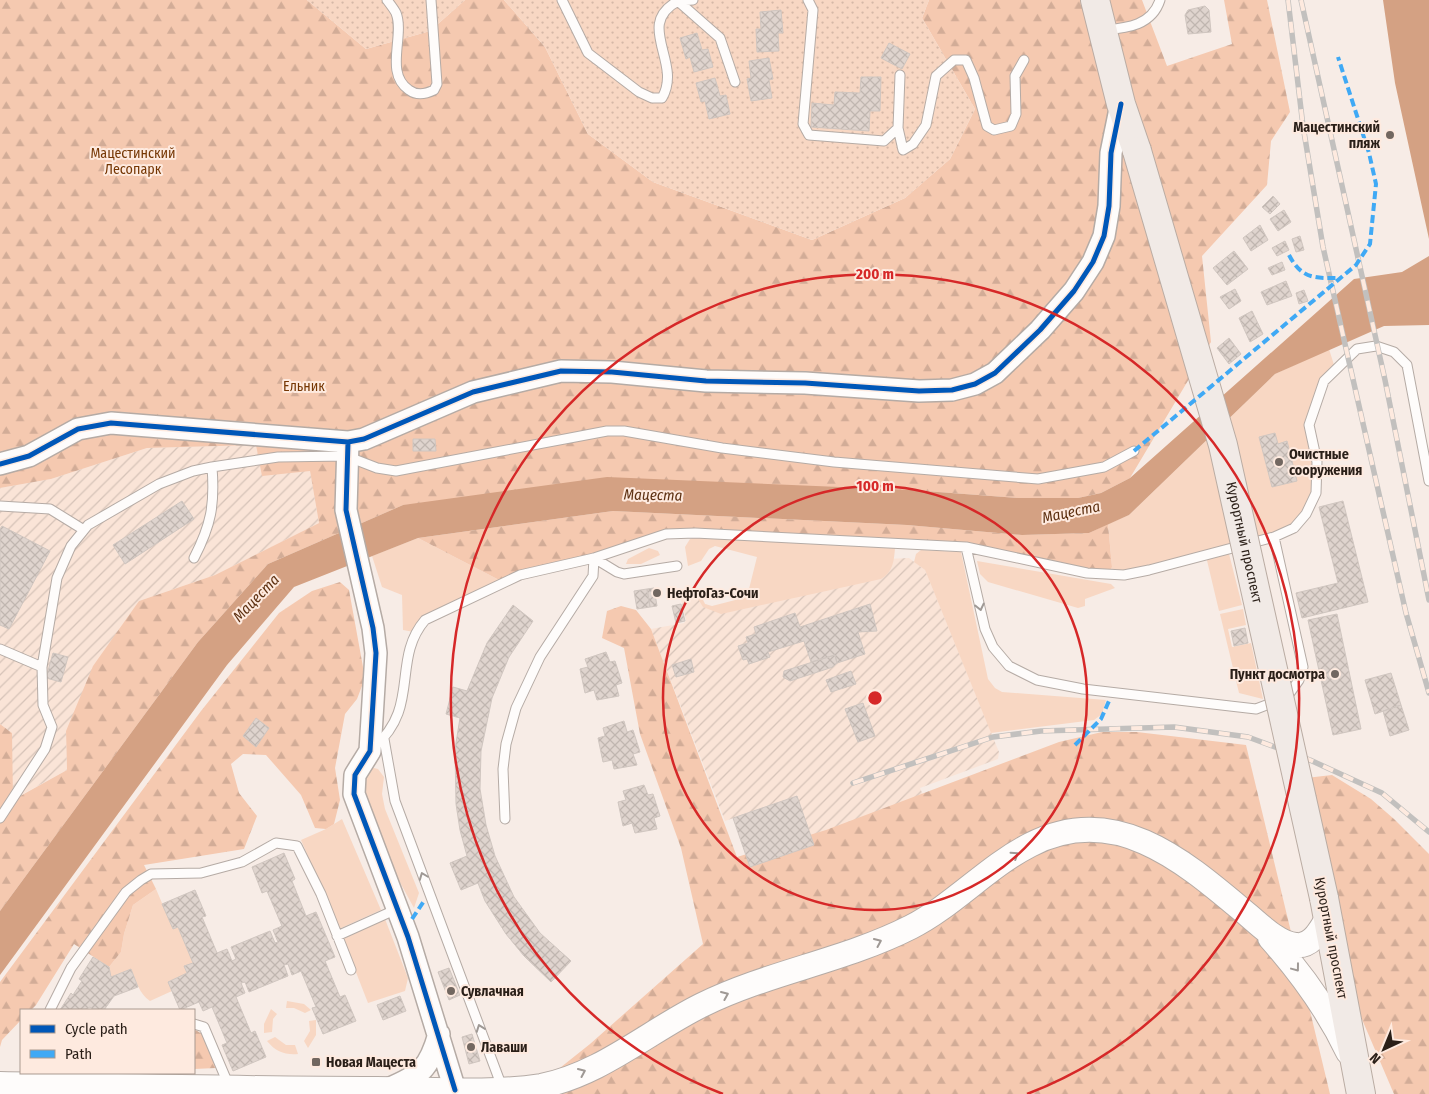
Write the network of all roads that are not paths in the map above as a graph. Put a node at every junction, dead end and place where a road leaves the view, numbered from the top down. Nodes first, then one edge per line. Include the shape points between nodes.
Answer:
1 (387, 0) edge
2 (432, 0) edge
3 (562, 0) edge
4 (693, 0) edge
5 (808, 0) edge
6 (1095, 0) edge
7 (1160, 0) edge
8 (678, 1) edge
9 (1102, 30) junction
10 (1024, 60) dead end
11 (900, 75) dead end
12 (735, 82) dead end
13 (1121, 104) junction
14 (898, 128) junction
15 (347, 449) junction
16 (1134, 451) dead end
17 (0, 464) edge
18 (212, 468) junction
19 (1429, 481) edge
20 (0, 506) edge
21 (84, 530) junction
22 (1274, 537) junction
23 (966, 547) junction
24 (194, 558) dead end
25 (594, 558) junction
26 (677, 566) dead end
27 (0, 649) edge
28 (42, 667) junction
29 (377, 745) junction
30 (0, 818) edge
31 (505, 819) dead end
32 (1325, 908) junction
33 (397, 909) junction
34 (1252, 918) junction
35 (338, 936) junction
36 (351, 970) dead end
37 (50, 1009) edge
38 (195, 1024) edge
39 (440, 1034) junction
40 (27, 1079) edge
41 (1359, 1083) edge
42 (0, 1084) edge
43 (230, 1088) junction
44 (386, 1089) junction
45 (455, 1090) junction
46 (503, 1090) junction
47 (534, 1090) edge

1 - 2 lane via 396,14 397,76 411,92 424,94 434,90 437,84
3 - 8 lane via 588,53 639,92 652,98 662,98 669,86 657,26 660,15
4 - 8 lane
5 - 14 lane via 812,10 803,124 809,135 884,141
6 - 9 main road, Курортный проспект
7 - 9 lane via 1156,11 1142,23
8 - 12 lane via 720,38
9 - 13 main road, Курортный проспект
10 - 14 lane via 1015,76 1016,114 1010,126 994,130 987,126 966,60 954,60 936,76 926,124 914,144 903,150
11 - 14 lane
13 - 15 street via 1111,153 1104,236 1093,262 1074,291 1040,330 995,373 975,384 952,390 920,391 805,383 706,382 612,372 561,371 473,392
13 - 32 main road, Курортный проспект, bridge via 1223,445
15 - 16 lane via 377,468 396,471 607,431 624,431 722,448 834,462 1038,479 1104,466
15 - 17 street via 111,423 78,429 29,456
15 - 18 lane
15 - 29 street via 346,510 376,653
18 - 21 lane via 193,471 159,484
18 - 24 lane via 214,494 207,532
19 - 22 lane via 1407,365 1394,352 1376,346 1357,349 1324,381 1312,413 1309,425 1317,462 1316,493 1306,514 1294,528
20 - 21 lane via 50,509
21 - 28 lane via 71,546 57,578
22 - 23 lane via 1124,575 1087,573
23 -> 22 lane via 985,629 993,647 1009,666 1037,680 1256,709 1288,697 1303,667
23 - 25 lane via 696,533 666,534
25 - 26 lane via 624,574
25 - 29 lane via 520,574 425,620 414,632 396,721
25 - 31 lane via 594,576 540,657 516,708 503,769
27 - 28 lane
28 - 30 lane via 43,705 52,727 45,749
29 - 33 street via 355,775 354,794
46 -> 29 lane
32 - 34 main road via 1319,933 1309,942 1295,945 1277,937
32 - 41 main road, Курортный проспект
33 - 35 lane
33 - 39 street
34 -> 41 main road via 1308,984 1338,1033
47 -> 34 main road via 585,1071 702,1005 736,990 869,946 914,926 1031,844 1059,834 1100,831 1150,842 1195,870
35 - 36 lane
35 - 37 lane via 297,846 276,843 242,862 201,873 152,874 126,892 71,968
38 - 43 lane via 204,1027
39 - 44 street via 430,1061 421,1072
39 - 45 street
40 - 42 main road
40 - 43 main road
43 - 44 main road
44 - 45 main road
45 - 46 main road
46 - 47 main road

